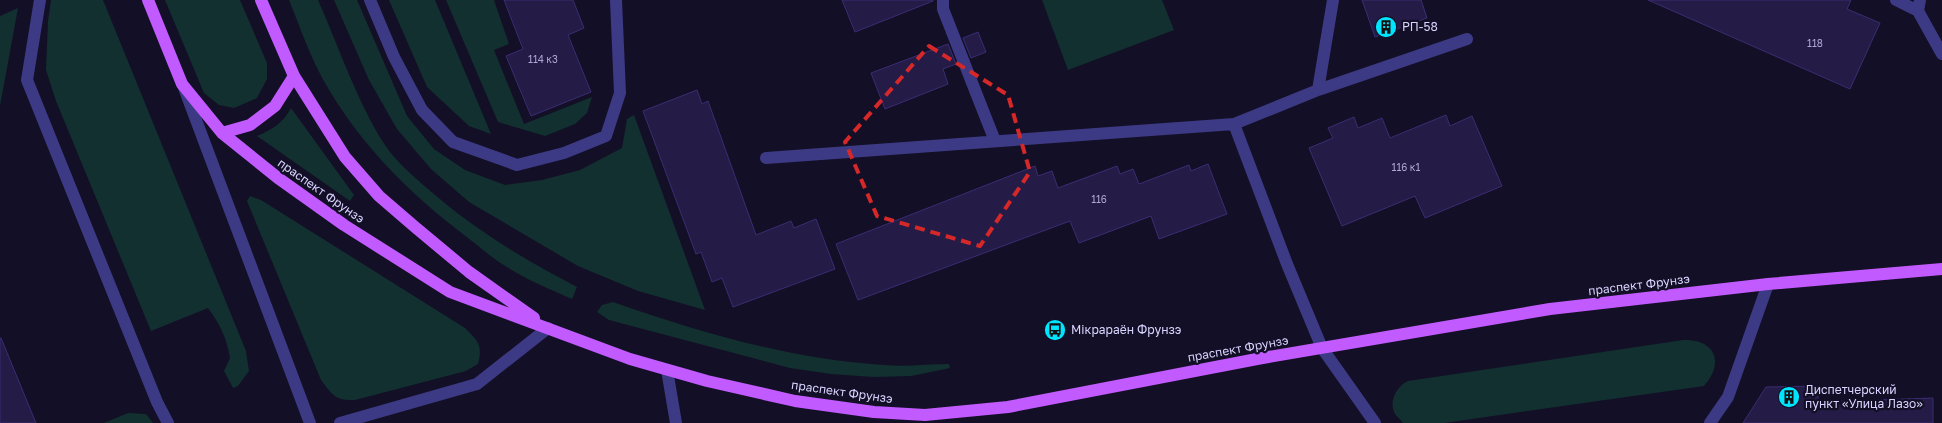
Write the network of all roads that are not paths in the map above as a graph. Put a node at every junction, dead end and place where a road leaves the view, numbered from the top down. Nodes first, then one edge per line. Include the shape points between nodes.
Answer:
1 (40, 0) edge
2 (148, 0) edge
3 (261, 0) edge
4 (370, 0) edge
5 (616, 0) edge
6 (944, 0) edge
7 (1333, 0) edge
8 (1896, 0) edge
9 (1919, 5) edge
10 (1467, 39) dead end
11 (1942, 54) edge
12 (294, 76) junction
13 (182, 84) junction
14 (1318, 90) junction
15 (1234, 124) junction
16 (222, 133) junction
17 (995, 141) junction
18 (766, 158) dead end
19 (1942, 269) edge
20 (1768, 284) junction
21 (548, 328) junction
22 (1322, 348) junction
23 (667, 370) junction
24 (925, 419) edge
25 (168, 423) edge
26 (310, 423) edge
27 (340, 423) edge
28 (676, 423) edge
29 (1375, 423) edge
30 (1710, 423) edge

1 - 25 street via 27,80
2 - 13 main road, праспект Фрунзэ
3 - 12 main road, праспект Фрунзэ
4 - 5 street via 394,57 422,110 453,142 517,166 564,153 606,136 620,93
6 - 17 street via 943,9
7 - 14 street
8 - 9 street
9 - 11 street
10 - 14 street
12 - 16 main road via 274,106 250,125
12 - 21 main road, праспект Фрунзэ via 345,157 379,196 469,272
13 - 16 main road, праспект Фрунзэ
13 - 26 street
14 - 15 street
15 - 17 street
15 - 22 street
16 - 21 main road, праспект Фрунзэ via 344,225 450,292
17 - 18 street
19 - 20 main road, праспект Фрунзэ
20 - 22 main road, праспект Фрунзэ via 1550,309
20 - 30 street via 1728,397
21 - 23 main road, праспект Фрунзэ
21 - 27 street via 477,384
22 - 24 main road, праспект Фрунзэ via 1008,407
22 - 29 street
23 - 24 main road, праспект Фрунзэ via 796,401
23 - 28 street

